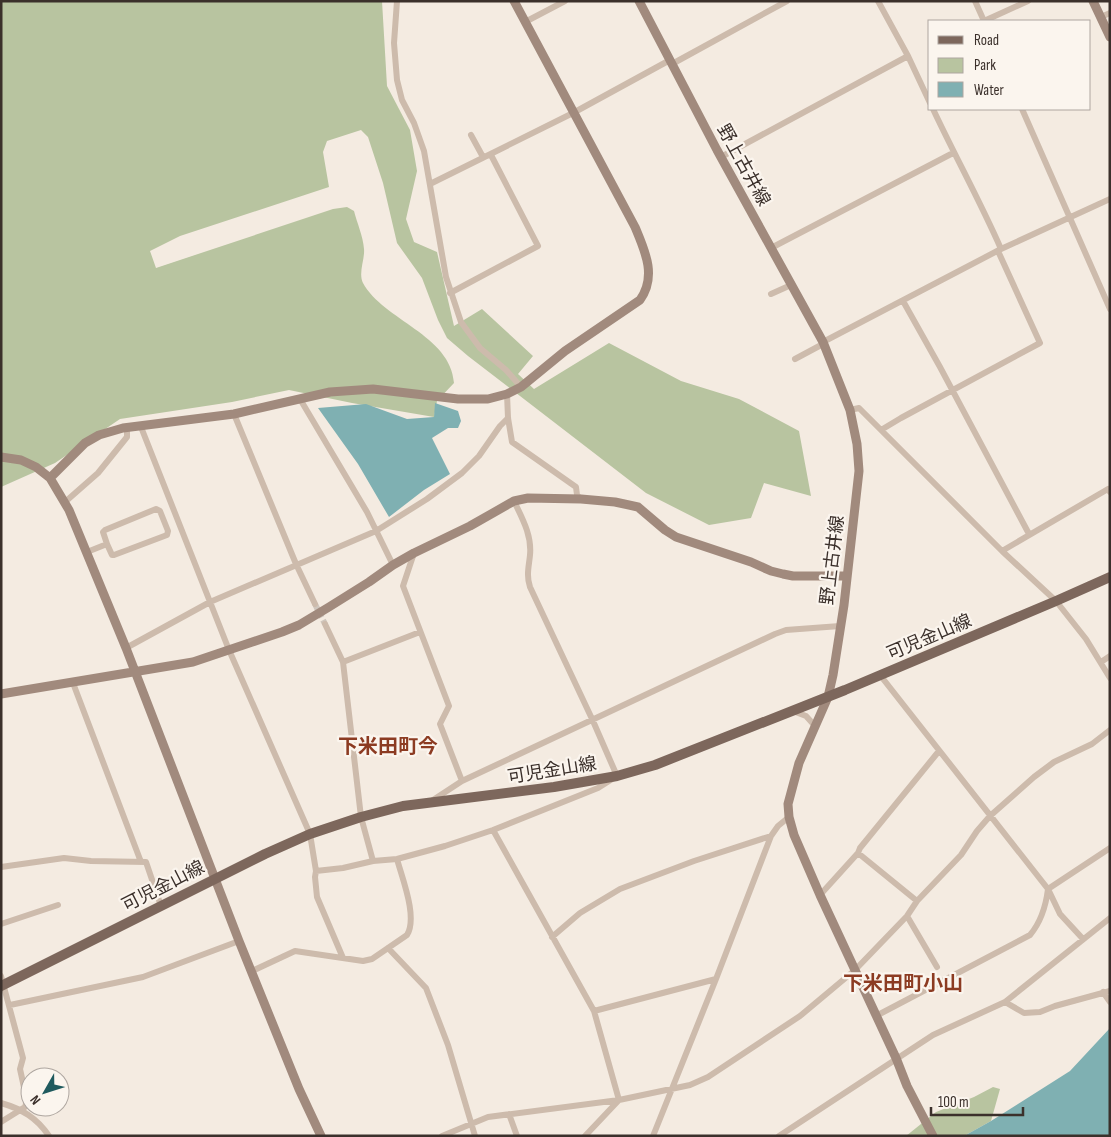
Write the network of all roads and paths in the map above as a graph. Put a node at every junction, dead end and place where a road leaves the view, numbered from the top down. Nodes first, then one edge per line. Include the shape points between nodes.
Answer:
1 (397, 1) edge
2 (514, 1) edge
3 (565, 1) edge
4 (639, 1) edge
5 (787, 1) edge
6 (878, 1) edge
7 (975, 1) edge
8 (1028, 1) edge
9 (1093, 1) edge
10 (1110, 13) edge
11 (1100, 17) junction
12 (984, 20) edge
13 (986, 20) edge
14 (525, 22) junction
15 (1110, 37) edge
16 (908, 56) junction
17 (671, 62) junction
18 (928, 98) edge
19 (933, 110) edge
20 (1022, 110) edge
21 (572, 113) junction
22 (471, 135) dead end
23 (953, 153) junction
24 (487, 156) junction
25 (721, 157) junction
26 (430, 184) junction
27 (1110, 199) edge
28 (1069, 218) junction
29 (771, 248) junction
30 (1000, 250) junction
31 (791, 284) junction
32 (450, 293) junction
33 (771, 294) dead end
34 (903, 301) junction
35 (1110, 309) edge
36 (823, 343) junction
37 (795, 359) dead end
38 (521, 387) junction
39 (952, 390) junction
40 (507, 394) junction
41 (300, 399) junction
42 (850, 410) junction
43 (234, 414) junction
44 (508, 418) junction
45 (141, 427) junction
46 (127, 428) junction
47 (881, 430) junction
48 (1, 457) edge
49 (50, 478) junction
50 (1110, 492) edge
51 (581, 499) junction
52 (514, 501) junction
53 (65, 502) junction
54 (376, 531) junction
55 (1029, 534) junction
56 (107, 544) junction
57 (1002, 551) junction
58 (87, 552) junction
59 (414, 553) junction
60 (296, 564) junction
61 (393, 565) junction
62 (847, 576) junction
63 (1110, 577) edge
64 (210, 602) junction
65 (1056, 602) junction
66 (315, 604) tunnel mouth
67 (325, 624) tunnel mouth
68 (840, 626) junction
69 (420, 632) junction
70 (126, 648) junction
71 (229, 650) junction
72 (1110, 656) edge
73 (343, 662) junction
74 (1101, 662) junction
75 (135, 670) junction
76 (880, 675) junction
77 (1110, 678) edge
78 (73, 683) junction
79 (1, 694) edge
80 (828, 697) junction
81 (793, 711) junction
82 (593, 721) junction
83 (815, 726) junction
84 (1110, 730) edge
85 (939, 751) junction
86 (617, 776) junction
87 (462, 781) junction
88 (427, 804) junction
89 (990, 816) junction
90 (361, 817) junction
91 (789, 818) junction
92 (493, 830) junction
93 (310, 834) junction
94 (771, 836) junction
95 (1110, 848) edge
96 (858, 853) junction
97 (397, 859) junction
98 (373, 861) junction
99 (141, 862) junction
100 (1, 867) edge
101 (316, 871) junction
102 (214, 879) junction
103 (1048, 889) junction
104 (820, 895) junction
105 (917, 900) junction
106 (58, 905) dead end
107 (161, 906) junction
108 (907, 916) junction
109 (1110, 918) edge
110 (1, 924) edge
111 (552, 937) junction
112 (1084, 939) junction
113 (238, 941) junction
114 (388, 948) junction
115 (343, 958) junction
116 (936, 967) dead end
117 (855, 970) junction
118 (252, 971) junction
119 (716, 979) junction
120 (2, 982) edge
121 (1106, 991) edge
122 (1005, 1002) junction
123 (1110, 1002) edge
124 (10, 1006) junction
125 (594, 1011) junction
126 (876, 1016) junction
127 (896, 1058) junction
128 (21, 1067) edge
129 (671, 1089) junction
130 (619, 1100) junction
131 (1, 1103) edge
132 (20, 1109) edge
133 (20, 1112) edge
134 (509, 1114) junction
135 (32, 1117) edge
136 (1, 1122) edge
137 (471, 1123) junction
138 (49, 1136) edge
139 (321, 1136) edge
140 (442, 1136) edge
141 (475, 1136) edge
142 (517, 1136) edge
143 (586, 1136) edge
144 (653, 1136) edge
145 (779, 1136) edge
146 (933, 1136) edge

1 - 26 street via 394,43 397,80 424,151
2 - 14 street
3 - 14 street
4 - 17 street, 野上古井線
5 - 17 street
6 - 16 street
7 - 12 street
8 - 13 street
9 - 11 street
10 - 11 street
11 - 15 street
14 - 21 street
16 - 18 street
16 - 25 street
17 - 21 street
17 - 25 street, 野上古井線
19 - 23 street
20 - 28 street
21 - 24 street
21 - 38 street via 635,227 645,251 649,280 640,300 565,351
22 - 24 street
23 - 29 street
23 - 30 street via 985,212
24 - 26 street
24 - 32 street via 538,246
25 - 29 street, 野上古井線
26 - 32 street
27 - 28 street
28 - 30 street
28 - 35 street
29 - 31 street, 野上古井線
30 - 34 street
30 - 39 street via 1040,342
31 - 33 street
31 - 36 street, 野上古井線
32 - 38 street via 461,322 480,348
34 - 36 street
34 - 39 street
36 - 37 street
36 - 42 street, 野上古井線
38 - 40 street
39 - 47 street
39 - 55 street
40 - 41 street via 488,399 458,398 373,389 330,392
40 - 44 street
41 - 43 street
41 - 54 street
42 - 47 street via 859,408
42 - 62 street, 野上古井線 via 859,471
43 - 45 street
43 - 60 street
44 - 51 street via 512,442 576,487
44 - 54 street via 462,473
45 - 46 street
45 - 64 street
46 - 49 street via 99,435 85,443
46 - 53 street via 127,437 98,473
47 - 57 street
48 - 49 street via 21,460
49 - 53 street
50 - 55 street via 1108,489
51 - 52 street via 528,498
51 - 62 street via 638,507 676,537 771,571 793,576
52 - 59 street
52 - 82 street via 530,541 527,579
53 - 58 street
54 - 60 street
54 - 61 street
55 - 57 street
56 - 56 street via 114,555 167,534 160,511 156,509 105,530
56 - 58 street
57 - 65 street
58 - 70 street
59 - 61 street
59 - 69 street via 403,586
60 - 64 street
60 - 66 street
61 - 71 street via 299,625
62 - 68 street, 野上古井線
63 - 65 main road, 可児金山線
64 - 70 street
64 - 71 street
65 - 74 street
65 - 76 main road, 可児金山線
67 - 73 street
68 - 80 street, 野上古井線
68 - 82 street via 786,630 775,634
69 - 73 street
69 - 87 street via 449,706 440,724
70 - 75 street
71 - 75 street via 193,662
71 - 93 street
72 - 74 street
73 - 90 street
74 - 77 street
75 - 78 street
75 - 102 street
76 - 80 main road, 可児金山線
76 - 85 street
78 - 79 street
78 - 99 street
80 - 81 main road, 可児金山線
80 - 83 street, 野上古井線
81 - 83 street via 806,716
81 - 86 main road, 可児金山線 via 655,765
82 - 86 street
82 - 87 street
83 - 91 street, 野上古井線 via 799,763 789,799
84 - 89 street via 1092,744 1040,772
85 - 89 street
85 - 96 street
86 - 88 main road, 可児金山線
86 - 92 street via 598,788
87 - 88 street
88 - 90 main road, 可児金山線 via 403,806
89 - 103 street
89 - 105 street via 961,855
90 - 93 main road, 可児金山線
90 - 98 street
91 - 94 street
91 - 104 street, 野上古井線
92 - 97 street
92 - 111 street
93 - 101 street
93 - 102 main road, 可児金山線
94 - 111 street via 620,889 580,913
94 - 119 street
95 - 103 street
96 - 104 street
96 - 105 street
97 - 98 street
97 - 114 street via 409,901 411,929
98 - 101 street
99 - 100 street via 64,858
99 - 107 street via 146,862
101 - 115 street via 316,897
102 - 107 main road, 可児金山線
102 - 113 street
103 - 112 street via 1060,914
103 - 126 street via 1038,926 1030,936
104 - 117 street, 野上古井線
105 - 108 street
106 - 110 street
107 - 120 main road, 可児金山線
108 - 116 street
108 - 117 street
109 - 112 street
111 - 125 street
112 - 122 street
113 - 118 street
113 - 124 street via 143,977
114 - 115 street via 372,959
114 - 137 street via 426,988 448,1044
115 - 118 street via 295,951
117 - 126 street, 野上古井線
117 - 129 street via 800,1016 761,1043 708,1077
118 - 139 street
119 - 125 street
119 - 129 street
120 - 124 street
121 - 122 street via 1040,1012 1024,1013
121 - 123 street
122 - 127 street via 947,1028
124 - 128 street via 23,1058
125 - 130 street
126 - 127 street, 野上古井線
127 - 145 street
127 - 146 street, 野上古井線
129 - 130 street
129 - 144 street
130 - 134 street
130 - 143 street
131 - 132 street
133 - 136 street
134 - 137 street via 488,1116
134 - 142 street
135 - 138 street
137 - 140 street
137 - 141 street

